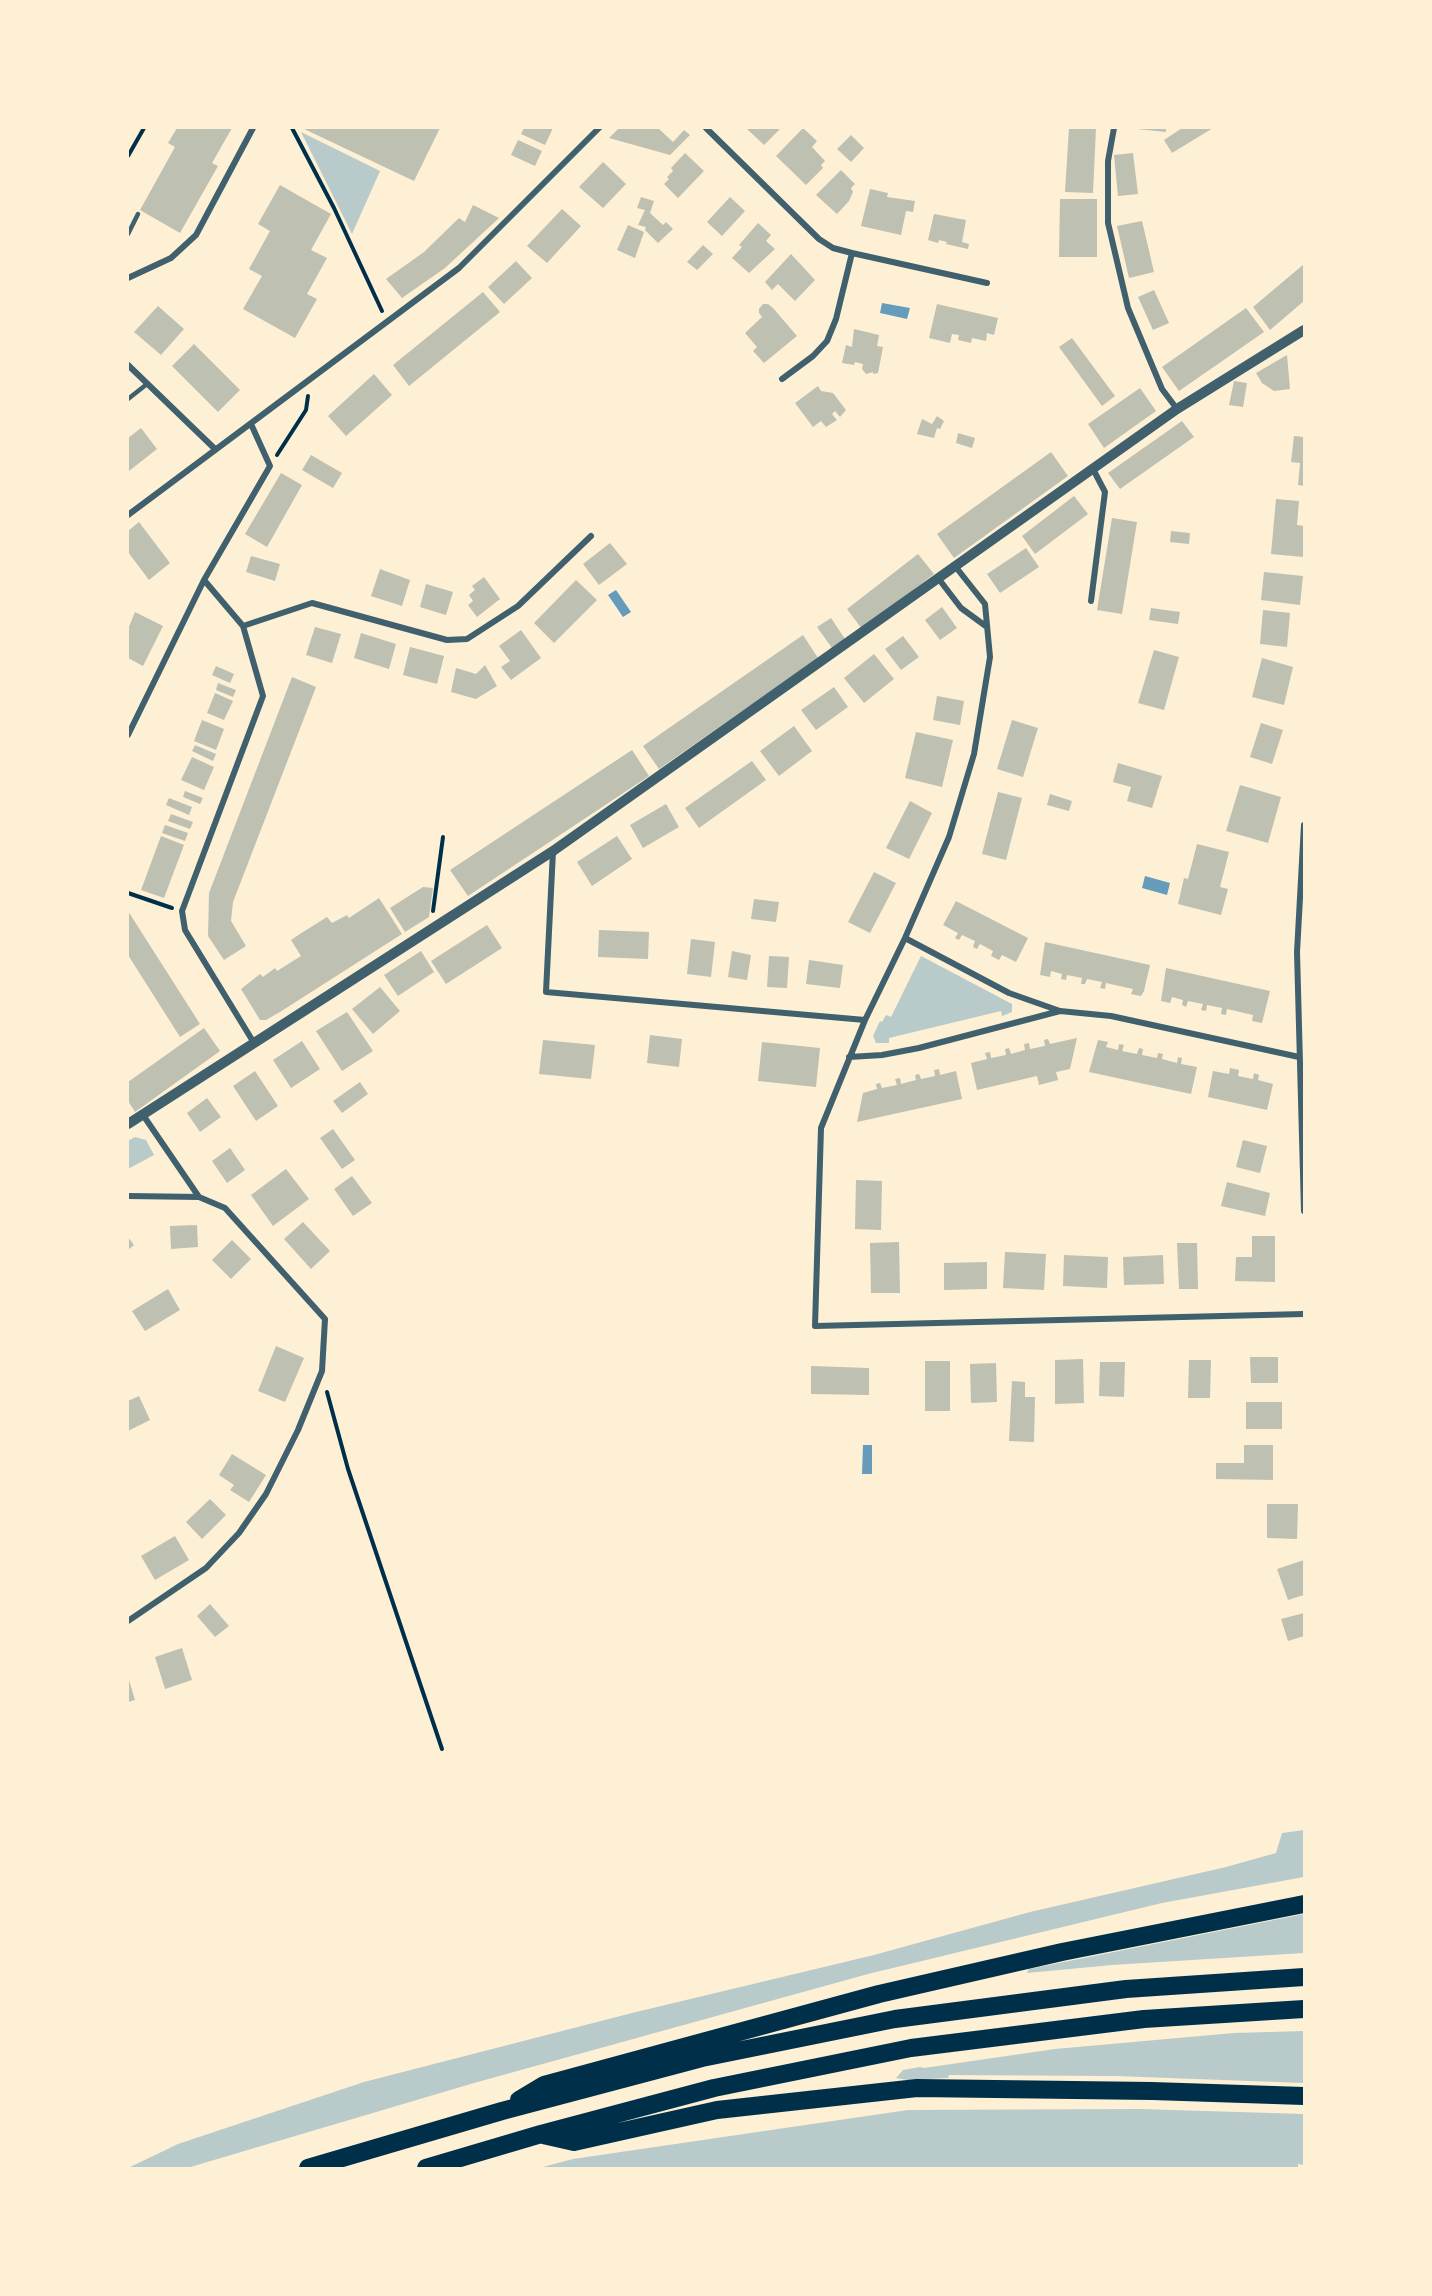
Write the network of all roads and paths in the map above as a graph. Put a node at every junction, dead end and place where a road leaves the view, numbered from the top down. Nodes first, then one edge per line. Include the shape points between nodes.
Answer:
1 (144, 128) edge
2 (253, 128) edge
3 (292, 128) edge
4 (599, 128) edge
5 (706, 128) edge
6 (1114, 128) edge
7 (128, 156) edge
8 (138, 214) dead end
9 (128, 234) edge
10 (852, 253) junction
11 (128, 277) edge
12 (987, 283) dead end
13 (387, 323) junction
14 (1305, 330) edge
15 (128, 365) edge
16 (310, 380) junction
17 (782, 380) dead end
18 (147, 384) junction
19 (128, 399) edge
20 (1178, 409) junction
21 (251, 424) junction
22 (215, 449) junction
23 (270, 466) junction
24 (1093, 469) junction
25 (128, 515) edge
26 (591, 536) dead end
27 (955, 566) junction
28 (938, 578) junction
29 (204, 580) junction
30 (1091, 601) dead end
31 (243, 626) junction
32 (987, 627) junction
33 (128, 735) edge
34 (1305, 825) edge
35 (442, 837) dead end
36 (553, 851) junction
37 (128, 893) edge
38 (182, 911) junction
39 (430, 930) junction
40 (905, 938) junction
41 (1060, 1011) junction
42 (865, 1020) junction
43 (254, 1043) junction
44 (849, 1057) junction
45 (1299, 1057) junction
46 (143, 1115) junction
47 (128, 1124) edge
48 (128, 1196) edge
49 (199, 1197) junction
50 (1305, 1211) edge
51 (1305, 1314) edge
52 (322, 1371) junction
53 (128, 1621) edge
54 (442, 1749) dead end
55 (1305, 1904) edge
56 (1305, 1977) edge
57 (1305, 2009) edge
58 (1305, 2096) edge
59 (502, 2111) junction
60 (541, 2134) junction
61 (308, 2169) edge
62 (426, 2169) edge

1 - 7 path
2 - 11 street via 196,235 171,258
3 - 13 path
4 - 13 street via 459,268
5 - 10 street via 819,239
6 - 20 street via 1108,161 1108,223 1128,308 1162,389
8 - 9 lane
10 - 12 street
10 - 17 street via 831,332 820,349
13 - 16 street
14 - 20 street
15 - 18 street
16 - 21 street
16 - 23 path via 306,410
18 - 19 lane
18 - 22 street
20 - 24 street
21 - 22 street
21 - 23 street
22 - 25 street
23 - 29 street
24 - 27 street
24 - 30 street via 1105,492
26 - 31 street via 518,606 467,639 447,640 312,603
27 - 28 street
27 - 32 street via 985,604
28 - 32 street via 961,608
28 - 36 street
29 - 31 street
29 - 33 street
31 - 38 street via 263,696
32 - 40 street via 990,657 974,754 949,837
34 - 45 street via 1297,952
35 - 39 path
36 - 39 street
36 - 42 street via 546,992
37 - 38 path
38 - 43 street via 185,930
39 - 43 street
40 - 41 street via 1009,993
40 - 42 street
41 - 44 street via 919,1048
41 - 45 street via 1111,1016
42 - 44 street
43 - 46 street
44 - 51 street via 821,1128 815,1326
45 - 50 street
46 - 47 street
46 - 49 street
48 - 49 street
49 - 52 street via 225,1208 325,1319
52 - 53 street via 266,1494 239,1533 206,1568
52 - 54 path via 348,1469
55 - 59 highway via 1062,1952 879,1994 544,2085
56 - 59 highway via 1126,1989 895,2019 702,2058
57 - 60 highway via 1144,2019 910,2048 714,2088
58 - 60 highway via 917,2088 717,2110 574,2142
59 - 61 highway
60 - 62 highway

